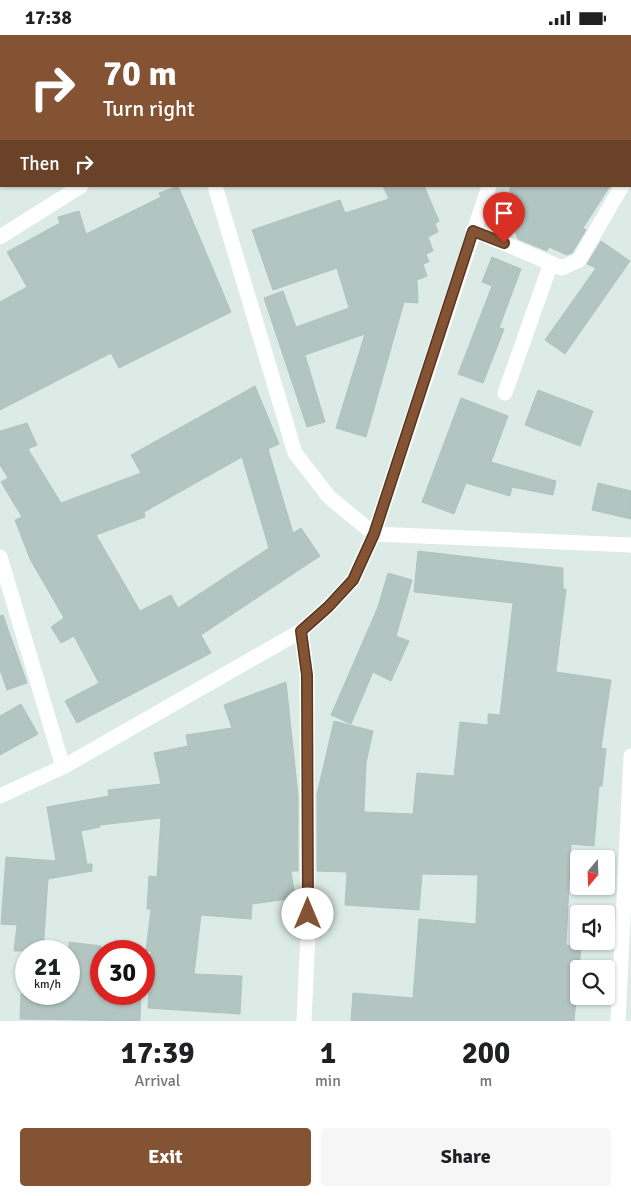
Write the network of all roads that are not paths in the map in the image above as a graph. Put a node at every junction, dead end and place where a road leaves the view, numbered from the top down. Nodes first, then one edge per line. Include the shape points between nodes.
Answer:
1 (79, 187) edge
2 (216, 187) edge
3 (489, 187) edge
4 (621, 187) edge
5 (473, 231) junction
6 (0, 237) edge
7 (551, 263) junction
8 (505, 393) dead end
9 (374, 534) junction
10 (631, 545) edge
11 (0, 557) edge
12 (301, 631) junction
13 (631, 756) edge
14 (63, 767) junction
15 (0, 796) edge
16 (304, 1021) edge
17 (618, 1021) edge

1 - 6 street
2 - 9 street via 295,453 329,497
3 - 5 street
4 - 7 street via 579,260 562,268
5 - 7 street
5 - 9 street
7 - 8 street
9 - 10 street
9 - 12 street via 353,580
11 - 14 street
12 - 14 street
12 - 16 street via 307,675 308,934
13 - 17 street
14 - 15 street

